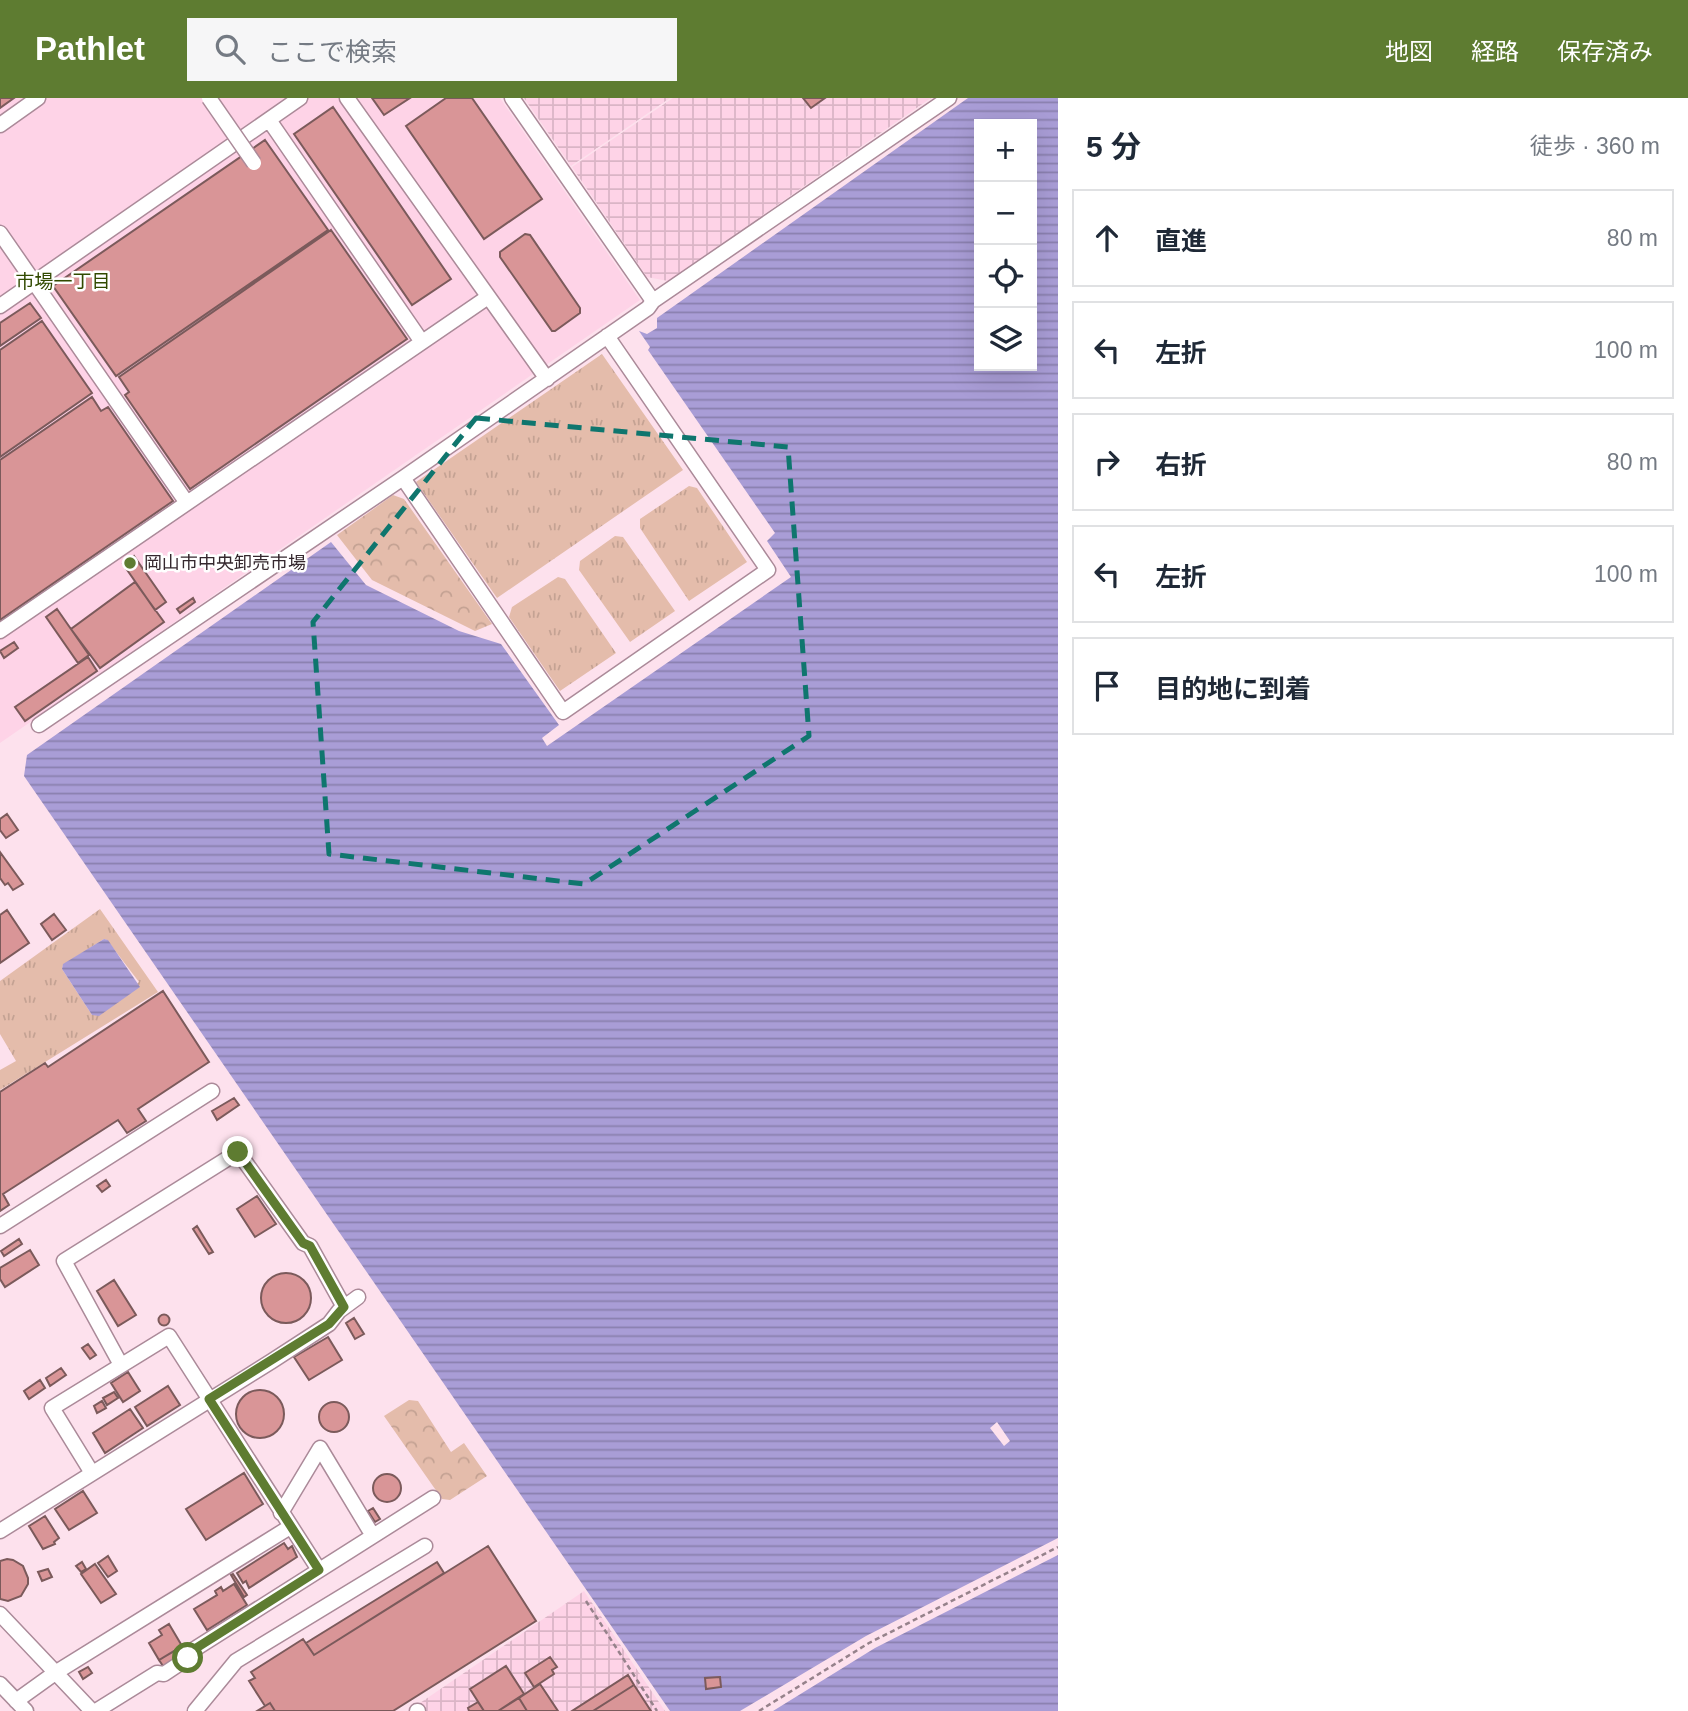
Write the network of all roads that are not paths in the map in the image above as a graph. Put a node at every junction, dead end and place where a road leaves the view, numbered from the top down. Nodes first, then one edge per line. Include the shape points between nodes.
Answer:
1 (38, 98) edge
2 (209, 98) edge
3 (300, 98) edge
4 (347, 98) edge
5 (512, 98) edge
6 (949, 98) edge
7 (269, 120) junction
8 (0, 124) edge
9 (254, 163) dead end
10 (0, 233) edge
11 (34, 282) junction
12 (488, 297) junction
13 (653, 301) junction
14 (0, 306) edge
15 (607, 336) junction
16 (422, 342) junction
17 (547, 379) junction
18 (403, 478) junction
19 (187, 503) junction
20 (0, 631) edge
21 (39, 725) dead end
22 (212, 1091) dead end
23 (0, 1226) edge
24 (358, 1297) dead end
25 (344, 1307) junction
26 (121, 1365) junction
27 (209, 1399) junction
28 (92, 1473) junction
29 (433, 1498) dead end
30 (281, 1513) junction
31 (290, 1527) junction
32 (0, 1531) edge
33 (373, 1536) junction
34 (425, 1546) dead end
35 (319, 1570) junction
36 (0, 1614) edge
37 (55, 1673) junction
38 (0, 1684) edge
39 (21, 1706) edge
40 (94, 1711) edge
41 (195, 1711) edge

1 - 8 street
2 - 9 street, bridge
3 - 7 street
4 - 12 street
5 - 13 street
6 - 13 street
7 - 11 street
7 - 16 street
10 - 11 street
11 - 14 street
11 - 19 street
12 - 16 street
12 - 17 street
13 - 15 street
15 - 17 street
15 - 18 street via 768,570 723,602 563,712
16 - 19 street
17 - 18 street
18 - 21 street
19 - 20 street
22 - 23 street
24 - 25 street
25 - 26 street via 310,1246 303,1243 238,1152 64,1261
25 - 27 street via 329,1324
26 - 27 street via 169,1336
26 - 28 street via 52,1408
27 - 28 street
27 - 30 street
28 - 32 street
29 - 33 street
30 - 31 street
30 - 33 street via 320,1448
31 - 35 street
31 - 37 street
33 - 35 street
34 - 41 street via 236,1661
35 - 40 street via 190,1652 164,1674 157,1673
36 - 37 street
37 - 39 street
37 - 40 street
38 - 39 street

